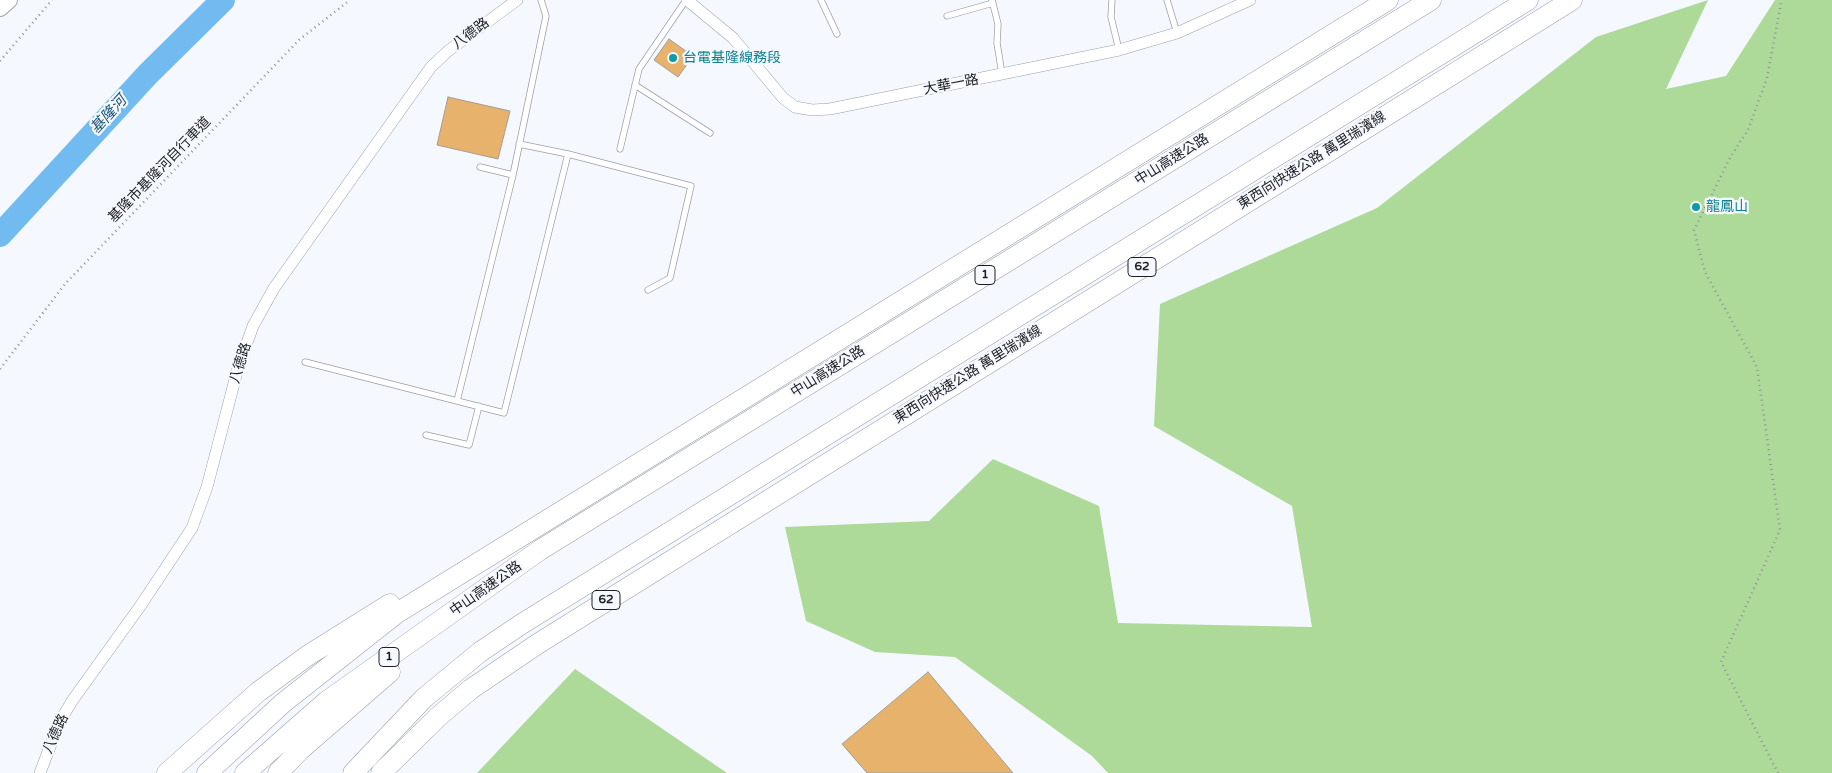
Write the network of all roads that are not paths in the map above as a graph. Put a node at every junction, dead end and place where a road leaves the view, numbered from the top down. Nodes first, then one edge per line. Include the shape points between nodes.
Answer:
1 (9, 0) edge
2 (517, 0) edge
3 (541, 0) edge
4 (821, 0) edge
5 (1112, 0) edge
6 (1167, 0) edge
7 (1250, 0) edge
8 (1388, 0) edge
9 (1431, 0) edge
10 (1528, 0) edge
11 (1572, 0) edge
12 (691, 1) edge
13 (993, 1) edge
14 (1233, 4) edge
15 (0, 8) edge
16 (946, 16) dead end
17 (1177, 33) junction
18 (837, 34) dead end
19 (1119, 50) junction
20 (1002, 74) junction
21 (635, 85) junction
22 (710, 134) dead end
23 (520, 144) junction
24 (620, 149) dead end
25 (568, 154) junction
26 (480, 167) dead end
27 (513, 175) junction
28 (648, 290) dead end
29 (305, 362) dead end
30 (457, 401) junction
31 (479, 406) junction
32 (426, 435) dead end
33 (498, 548) junction
34 (540, 550) junction
35 (40, 773) edge
36 (167, 773) edge
37 (206, 773) edge
38 (244, 773) edge
39 (278, 773) edge
40 (353, 773) edge
41 (381, 773) edge

1 - 15 main road
2 - 35 street, 八德路 via 431,67 274,288 253,326 238,368 207,487 192,528 142,605 72,701 59,723
3 - 23 lane via 546,16
4 - 18 lane
5 - 19 lane via 1111,17
6 - 17 lane
7 - 14 street, 大華一路
8 - 33 highway, 中山高速公路 / 1
9 - 34 highway, 中山高速公路 / 1
10 - 40 highway, 東西向快速公路 萬里瑞濱線 / 62 via 480,652 424,698
11 - 41 highway, 東西向快速公路 萬里瑞濱線 / 62 via 502,667 439,716
12 - 20 street, 大華一路 via 733,38 770,84 795,107 830,109
12 - 21 lane via 639,69
13 - 16 lane
13 - 20 lane
14 - 17 street, 大華一路
17 - 19 street, 大華一路
19 - 20 street, 大華一路
21 - 22 lane
21 - 24 lane
23 - 25 lane
23 - 27 lane
25 - 28 lane via 691,186 670,278
25 - 31 lane via 504,413
26 - 27 lane
27 - 30 lane
29 - 30 lane
30 - 31 lane
31 - 32 lane via 470,445
33 - 36 highway via 456,562 307,656 258,692
33 - 37 highway, 中山高速公路 / 1 via 397,613 283,703
34 - 38 highway, 中山高速公路 / 1 via 326,701
34 - 39 highway via 486,598 372,686

